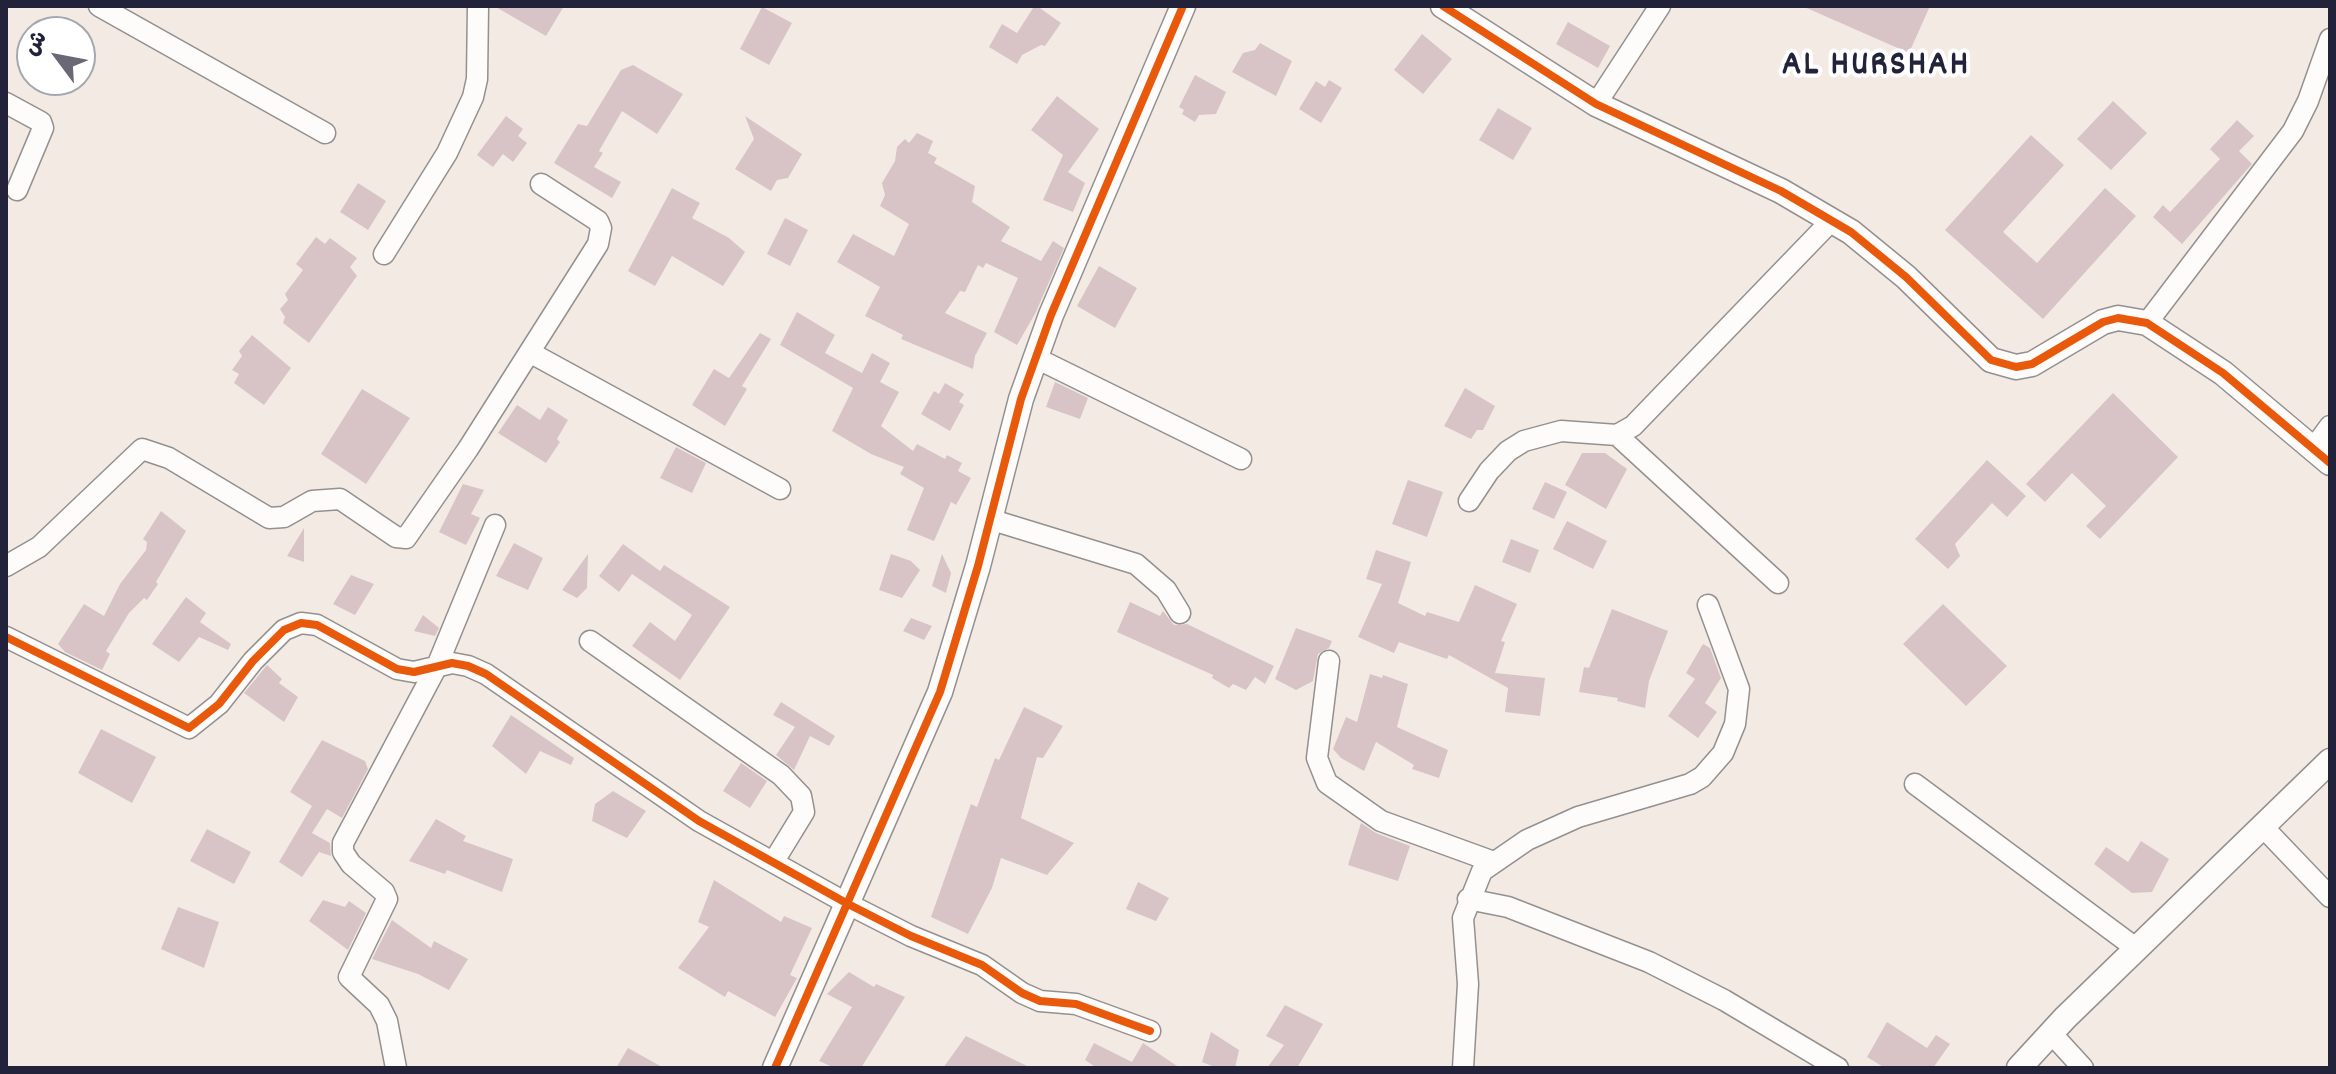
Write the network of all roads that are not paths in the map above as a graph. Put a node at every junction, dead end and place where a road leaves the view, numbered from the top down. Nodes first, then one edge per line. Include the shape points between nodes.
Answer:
1 (99, 6) edge
2 (478, 6) edge
3 (1183, 6) edge
4 (1443, 6) edge
5 (1660, 6) edge
6 (2330, 39) edge
7 (6, 103) edge
8 (1596, 104) junction
9 (325, 133) dead end
10 (541, 184) dead end
11 (17, 190) dead end
12 (1832, 220) junction
13 (384, 254) dead end
14 (2147, 323) junction
15 (531, 353) junction
16 (1036, 358) junction
17 (2330, 426) edge
18 (1617, 435) junction
19 (2322, 456) edge
20 (1241, 459) dead end
21 (780, 489) dead end
22 (1469, 501) dead end
23 (989, 519) junction
24 (495, 525) dead end
25 (6, 566) edge
26 (1778, 583) dead end
27 (1708, 605) dead end
28 (1180, 613) dead end
29 (6, 637) edge
30 (590, 641) dead end
31 (1329, 661) dead end
32 (437, 666) junction
33 (2330, 761) edge
34 (1915, 784) dead end
35 (2264, 828) junction
36 (774, 861) junction
37 (1491, 861) junction
38 (2330, 897) edge
39 (1468, 899) junction
40 (848, 904) junction
41 (2137, 949) junction
42 (1150, 1031) dead end
43 (2051, 1033) junction
44 (396, 1068) edge
45 (775, 1068) edge
46 (1463, 1068) edge
47 (1838, 1068) edge
48 (2019, 1068) edge
49 (2083, 1068) edge

1 - 9 street
2 - 13 street via 473,97 447,153
3 - 16 street
4 - 8 street
5 - 8 street
6 - 14 street via 2293,131
7 - 11 street via 43,128
8 - 12 street
10 - 15 street via 592,216 601,228 586,266
12 - 14 street via 1878,252 1975,348 2002,365 2032,364 2103,322 2118,318
12 - 18 street via 1645,414
14 - 19 street via 2197,354
15 - 21 street
15 - 25 street via 406,538 396,537 340,499 312,501 284,517 269,518 169,458 142,449 39,547
16 - 20 street
16 - 23 street
17 - 19 street
18 - 22 street via 1561,431 1524,441 1489,471
18 - 26 street
23 - 28 street via 1136,564 1166,590
23 - 40 street via 940,692
24 - 32 street
27 - 37 street via 1739,689 1735,724 1716,764 1690,784 1578,817
29 - 32 street via 189,728 219,704 284,630 301,623 317,625 397,669 414,672
30 - 36 street via 781,775 801,796 804,812
31 - 37 street via 1317,758 1327,783 1381,821
32 - 36 street via 452,663 486,674 699,821
32 - 44 street via 343,843 351,864 387,899 349,977 379,1005
33 - 35 street
34 - 41 street
35 - 38 street
35 - 41 street
36 - 40 street
37 - 39 street
39 - 46 street via 1463,929 1468,984
39 - 47 street via 1508,907 1649,962
40 - 42 street via 982,965 1040,1001 1076,1004
40 - 45 street
41 - 43 street
43 - 48 street
43 - 49 street

